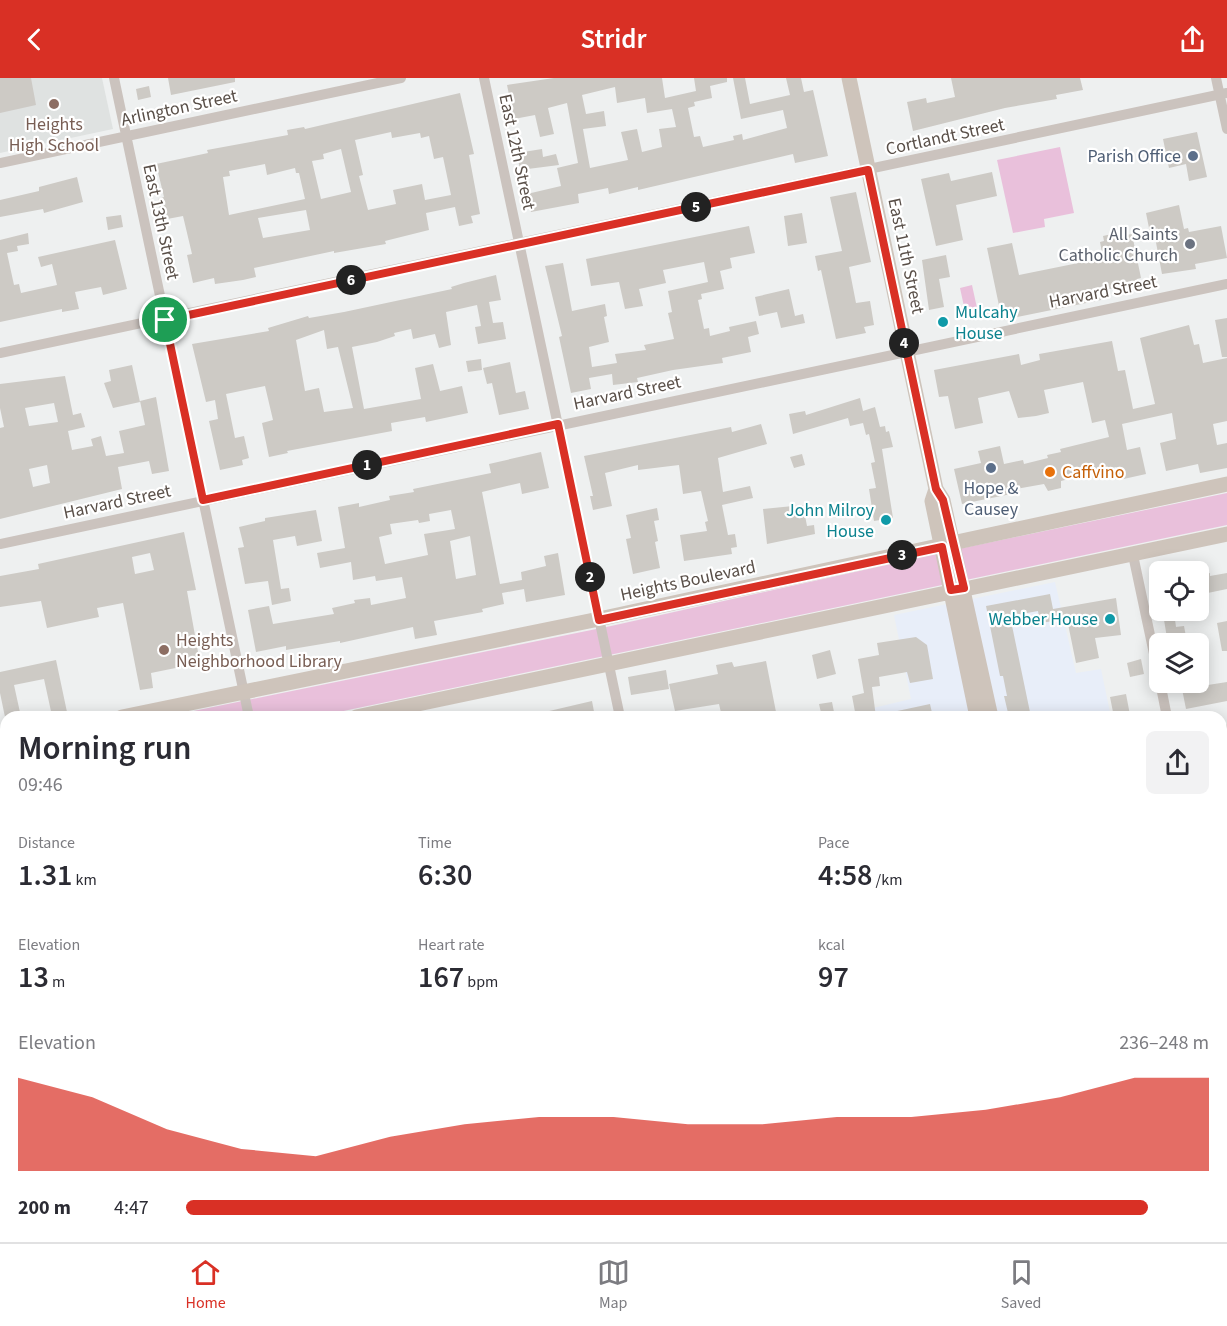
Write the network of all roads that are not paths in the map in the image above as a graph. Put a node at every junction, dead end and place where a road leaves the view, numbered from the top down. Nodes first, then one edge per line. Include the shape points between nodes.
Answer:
1 (114, 78) edge
2 (401, 78) edge
3 (484, 78) edge
4 (849, 78) edge
5 (1216, 78) edge
6 (1223, 94) edge
7 (1227, 129) edge
8 (126, 136) junction
9 (0, 163) edge
10 (868, 170) junction
11 (520, 244) junction
12 (1227, 284) edge
13 (165, 320) junction
14 (905, 350) junction
15 (0, 353) edge
16 (558, 424) junction
17 (1227, 484) edge
18 (203, 500) junction
19 (1227, 534) edge
20 (0, 544) edge
21 (948, 545) junction
22 (1133, 555) junction
23 (958, 589) junction
24 (599, 620) junction
25 (1150, 633) edge
26 (608, 663) junction
27 (243, 691) junction
28 (1162, 693) edge
29 (150, 711) edge
30 (248, 711) edge
31 (384, 711) edge
32 (619, 711) edge
33 (976, 711) edge
34 (989, 711) edge
35 (1166, 711) edge

1 - 8 street, East 13th Street
2 - 8 street, Arlington Street
3 - 11 street, East 12th Street
4 - 10 main road, East 11th Street
5 - 6 street
6 - 7 street
6 - 10 street, Cortlandt Street
8 - 9 street, Arlington Street
8 - 13 street, East 13th Street
10 - 11 street, Cortlandt Street
10 - 14 main road, East 11th Street
11 - 13 street, Cortlandt Street
11 - 16 street, East 12th Street
12 - 14 street, Harvard Street
13 - 15 street, Cortlandt Street
13 - 18 street, East 13th Street
14 - 16 street, Harvard Street
14 - 21 main road, East 11th Street via 936,489 943,500
16 - 18 street, Harvard Street
16 - 24 street, East 12th Street
17 - 21 main road, Heights Boulevard
18 - 20 street, Harvard Street
18 - 27 street, East 13th Street
19 - 22 main road
21 - 23 main road, East 11th Street
21 - 24 main road, Heights Boulevard
22 - 23 main road
22 - 25 street
23 - 26 main road
23 - 33 main road
23 - 34 main road
24 - 26 street, East 12th Street
24 - 27 main road, Heights Boulevard
26 - 31 main road
26 - 32 street, East 12th Street
27 - 29 main road, Heights Boulevard
27 - 30 street, East 13th Street
28 - 35 street

